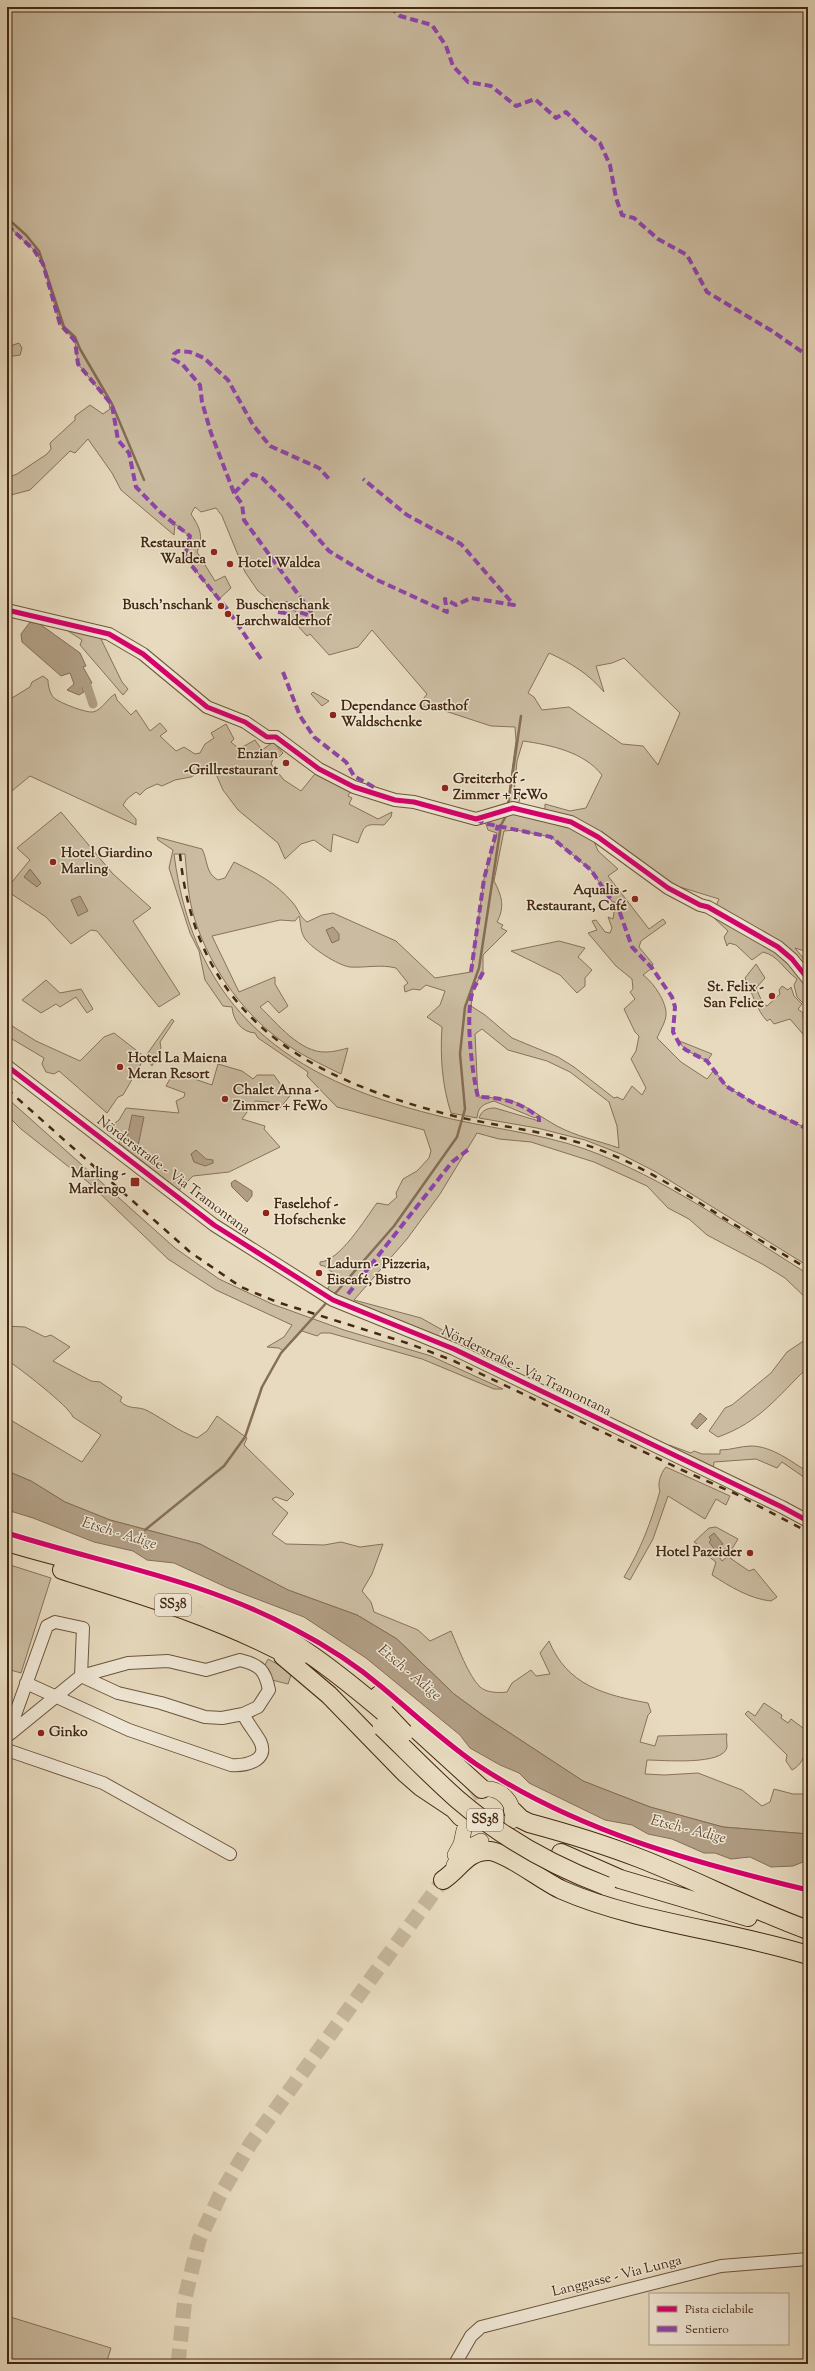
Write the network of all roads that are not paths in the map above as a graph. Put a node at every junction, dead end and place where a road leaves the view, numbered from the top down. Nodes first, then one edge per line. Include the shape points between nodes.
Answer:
1 (7, 610) edge
2 (808, 979) edge
3 (7, 1066) edge
4 (808, 1521) edge
5 (7, 1542) edge
6 (7, 1553) edge
7 (276, 1641) junction
8 (81, 1676) junction
9 (26, 1683) junction
10 (56, 1698) junction
11 (243, 1714) junction
12 (384, 1720) junction
13 (9, 1735) edge
14 (7, 1750) edge
15 (482, 1789) joint
16 (512, 1816) joint
17 (462, 1824) junction
18 (488, 1841) junction
19 (230, 1854) dead end
20 (650, 1863) junction
21 (532, 1874) junction
22 (443, 1880) junction
23 (808, 1920) edge
24 (808, 1930) edge
25 (808, 1935) edge
26 (808, 1949) edge
27 (808, 1955) edge
28 (808, 2259) edge
29 (455, 2364) edge

1 - 2 street via 109,634 143,654 207,707 245,722 267,738 276,737 319,769 354,787 395,800 414,802 476,819 513,808 571,822 598,837 668,888 708,907 778,947 792,959
3 - 4 street, Nörderstraße - Via Tramontana via 214,1225 330,1298 454,1349
5 - 7 highway, SS38 via 60,1558 118,1571 192,1594 238,1613
6 - 7 highway, SS38 via 191,1611
7 - 12 highway, SS38 via 324,1665
7 - 15 highway via 294,1637 368,1685
7 - 17 highway via 288,1661 329,1695 404,1773 454,1809
8 - 9 street via 83,1628 55,1622 47,1626
8 - 10 street
8 - 11 street via 118,1693 205,1717 222,1718
8 - 11 street via 128,1663 168,1661 206,1670 240,1660 256,1664 266,1676 269,1690 258,1706
9 - 10 street
9 - 13 street
10 - 11 street via 129,1730 231,1765 243,1766 253,1764 261,1754 261,1742
10 - 13 street
12 - 25 highway, SS38, bridge via 464,1791 520,1831 561,1853 620,1879
12 - 26 highway, SS38, bridge via 458,1799 488,1822 543,1857 606,1886
14 - 19 street via 103,1783
15 - 16 main road via 502,1793 508,1800
16 - 20 highway
17 - 18 main road via 473,1838
17 - 22 main road via 461,1844 444,1870
18 - 21 highway via 508,1848
18 - 22 main road via 465,1849
20 - 23 highway via 660,1863 744,1900
20 - 24 highway via 764,1914
21 - 22 highway via 505,1856 483,1851 471,1854
21 - 27 highway via 592,1902 774,1944
28 - 29 street, Langgasse - Via Lunga via 721,2266 481,2327 471,2336

